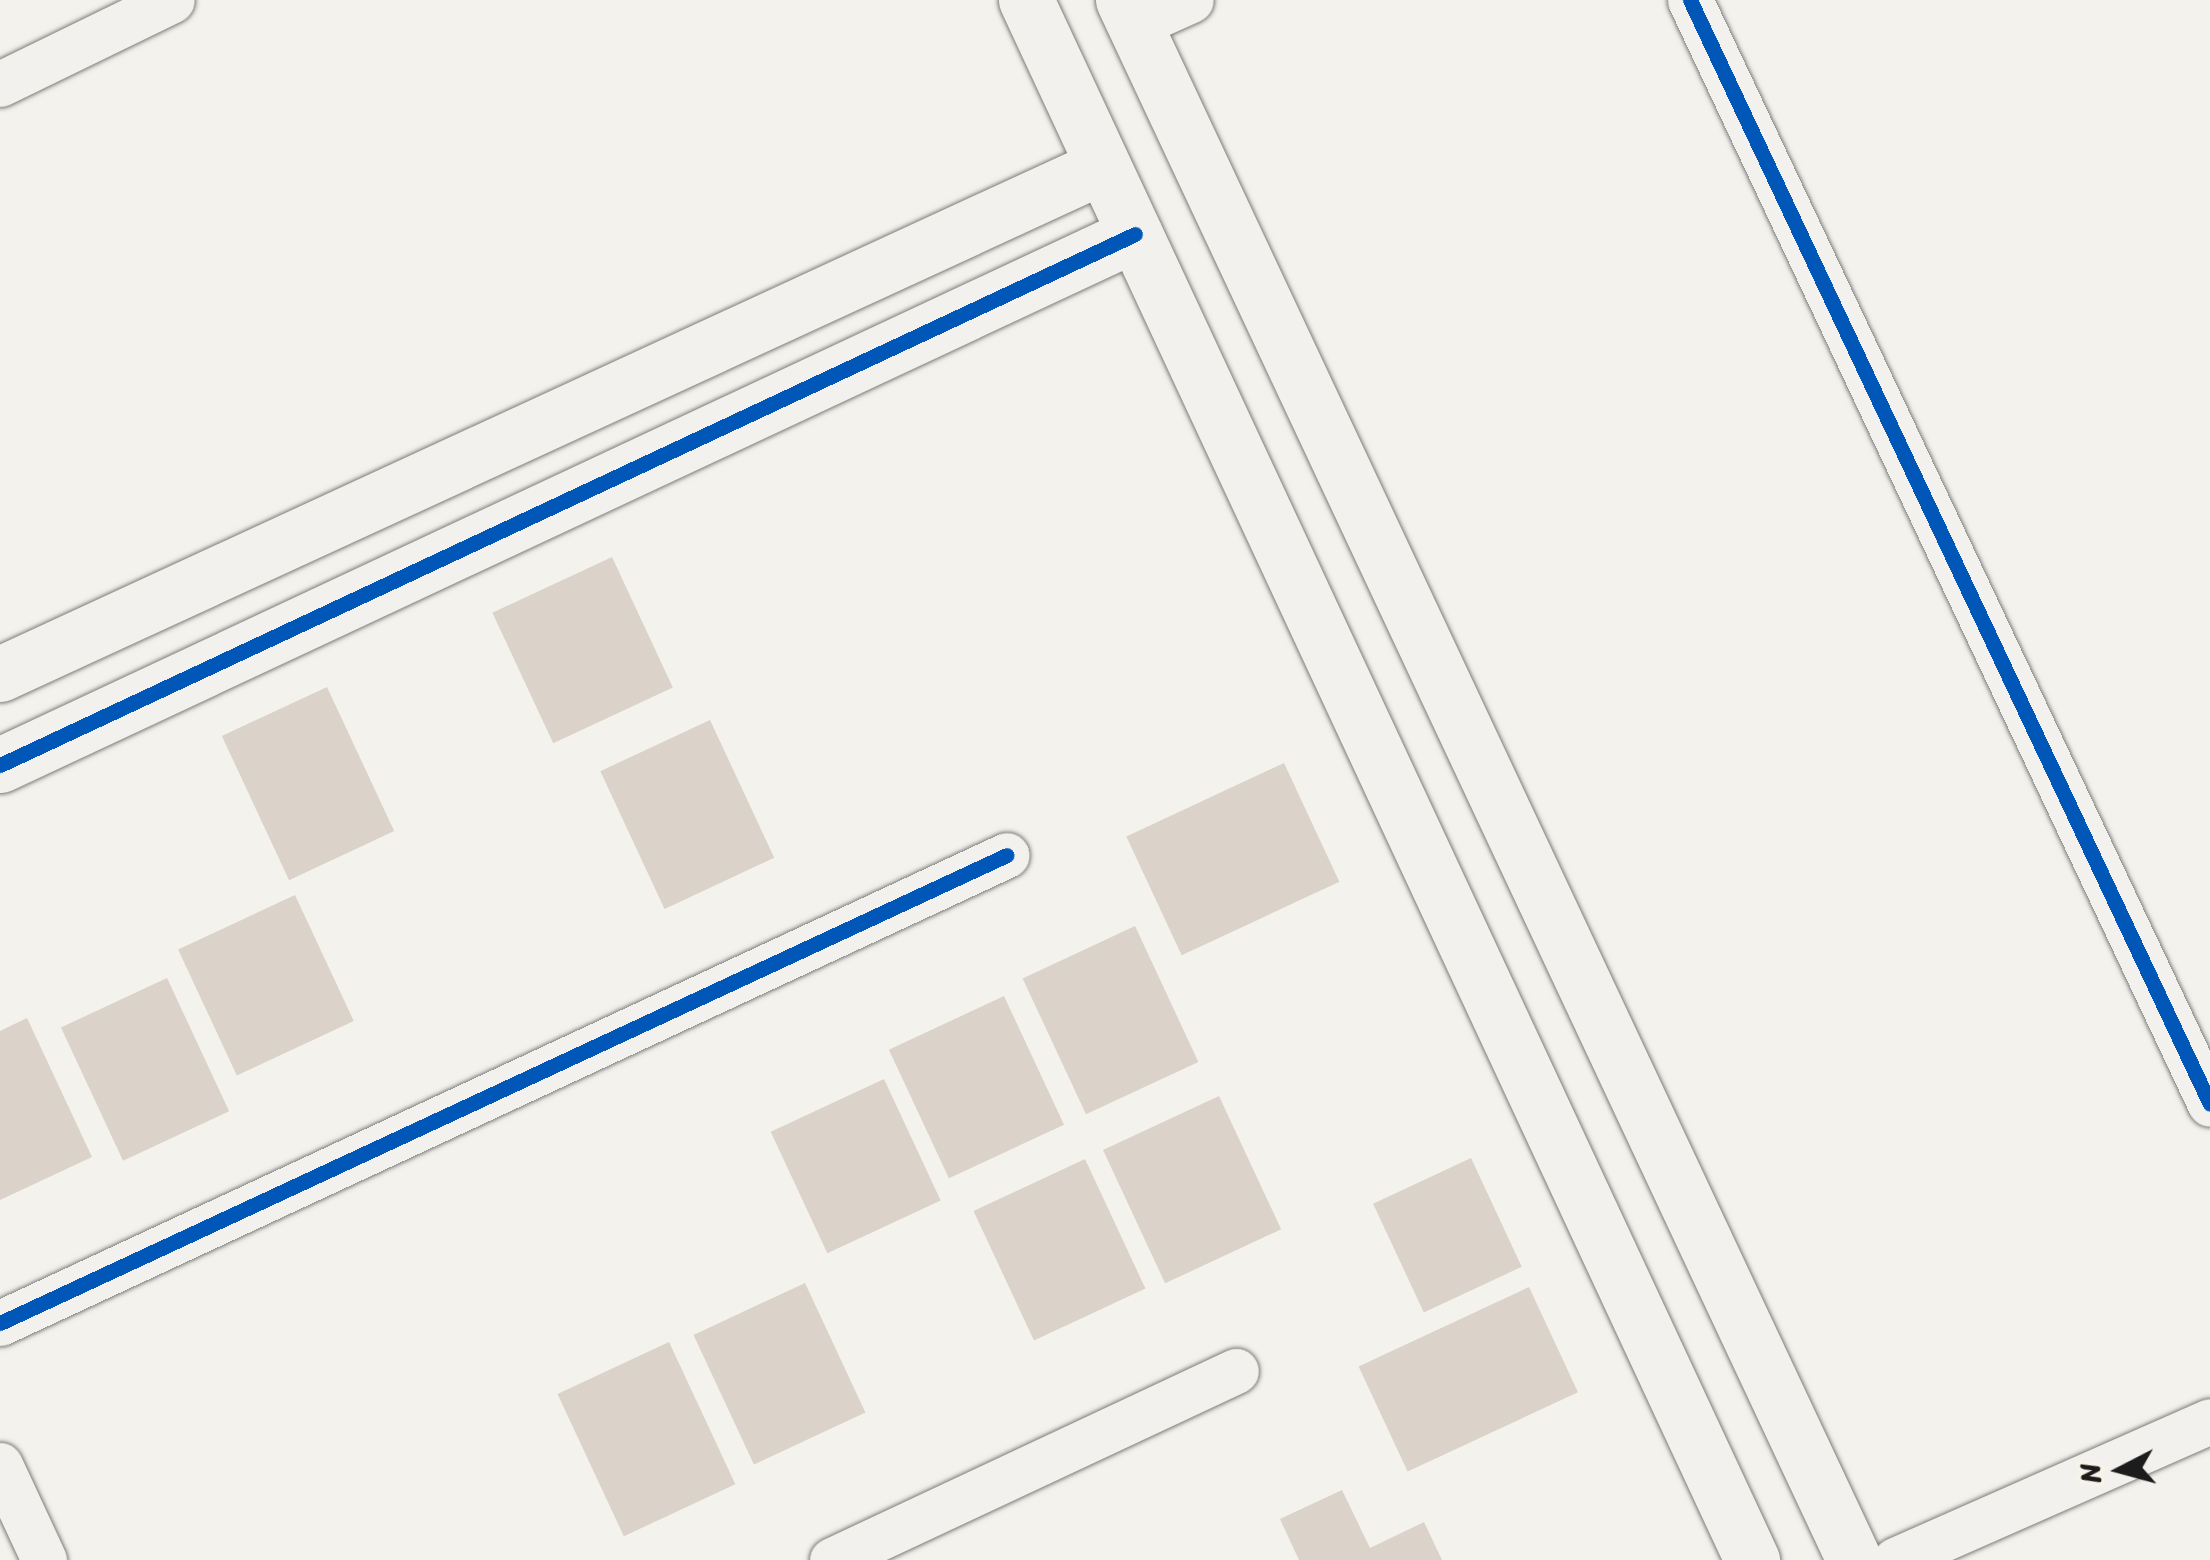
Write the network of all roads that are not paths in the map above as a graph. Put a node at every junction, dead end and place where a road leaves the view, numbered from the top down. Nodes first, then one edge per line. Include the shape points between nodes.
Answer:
1 (172, 0) edge
2 (1026, 0) edge
3 (1191, 0) edge
4 (1690, 0) edge
5 (1129, 13) edge
6 (0, 84) edge
7 (1104, 166) junction
8 (1135, 234) junction
9 (0, 674) edge
10 (0, 765) edge
11 (1008, 855) dead end
12 (2210, 1104) edge
13 (0, 1323) edge
14 (1236, 1370) dead end
15 (2210, 1421) edge
16 (0, 1465) edge
17 (44, 1560) edge
18 (832, 1560) edge
19 (1752, 1560) edge
20 (1854, 1560) edge
21 (1895, 1560) edge

1 - 6 street
2 - 7 main road
3 - 5 street
4 - 12 street
5 - 20 main road
7 - 8 main road
7 - 9 main road
8 - 10 main road
8 - 19 main road
11 - 13 street
14 - 18 street
15 - 21 street
16 - 17 street

